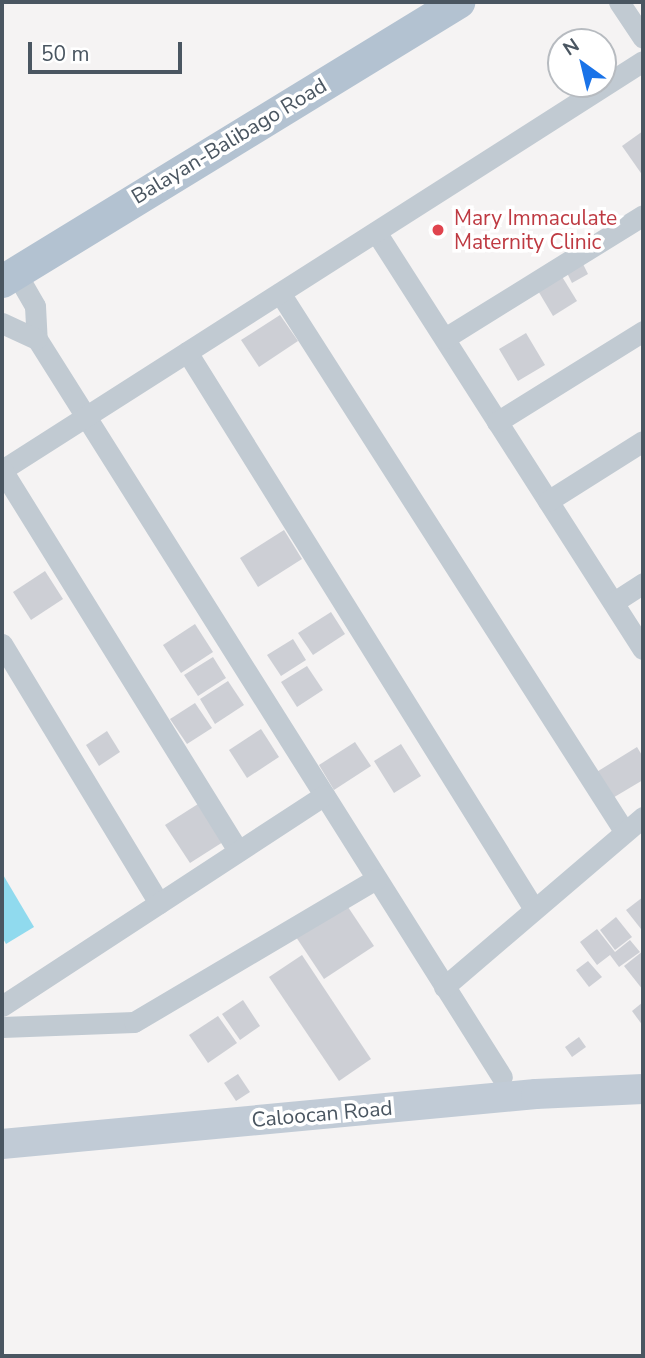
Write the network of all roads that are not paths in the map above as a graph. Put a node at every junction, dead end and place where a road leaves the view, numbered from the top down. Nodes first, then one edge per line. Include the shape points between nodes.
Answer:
1 (458, 2) edge
2 (619, 2) edge
3 (643, 38) edge
4 (643, 61) edge
5 (643, 215) edge
6 (376, 232) junction
7 (9, 277) edge
8 (281, 293) junction
9 (2, 323) edge
10 (643, 331) edge
11 (444, 338) junction
12 (37, 339) junction
13 (187, 352) junction
14 (86, 417) junction
15 (496, 422) junction
16 (643, 441) edge
17 (2, 470) edge
18 (548, 501) junction
19 (643, 583) edge
20 (614, 602) junction
21 (2, 644) edge
22 (643, 649) edge
23 (324, 795) junction
24 (643, 817) edge
25 (624, 831) junction
26 (238, 851) junction
27 (376, 879) junction
28 (159, 903) junction
29 (534, 909) junction
30 (444, 986) junction
31 (2, 1006) edge
32 (2, 1027) edge
33 (502, 1077) dead end
34 (643, 1089) edge
35 (2, 1144) edge

1 - 7 main road, Balayan-Balibago Road
2 - 3 street
4 - 6 street
5 - 11 street
6 - 8 street
6 - 11 street
7 - 12 street via 36,306
8 - 13 street
8 - 25 street
9 - 12 street
10 - 15 street
11 - 15 street
12 - 14 street
13 - 14 street
13 - 29 street
14 - 17 street
14 - 23 street
15 - 18 street
16 - 18 street
17 - 26 street
18 - 20 street
19 - 20 street
20 - 22 street
21 - 28 street
23 - 26 street
23 - 27 street
24 - 25 street
25 - 29 street
26 - 28 street
27 - 30 street
27 - 32 street via 134,1022
28 - 31 street
29 - 30 street
30 - 33 street
34 - 35 street, Caloocan Road via 536,1094

